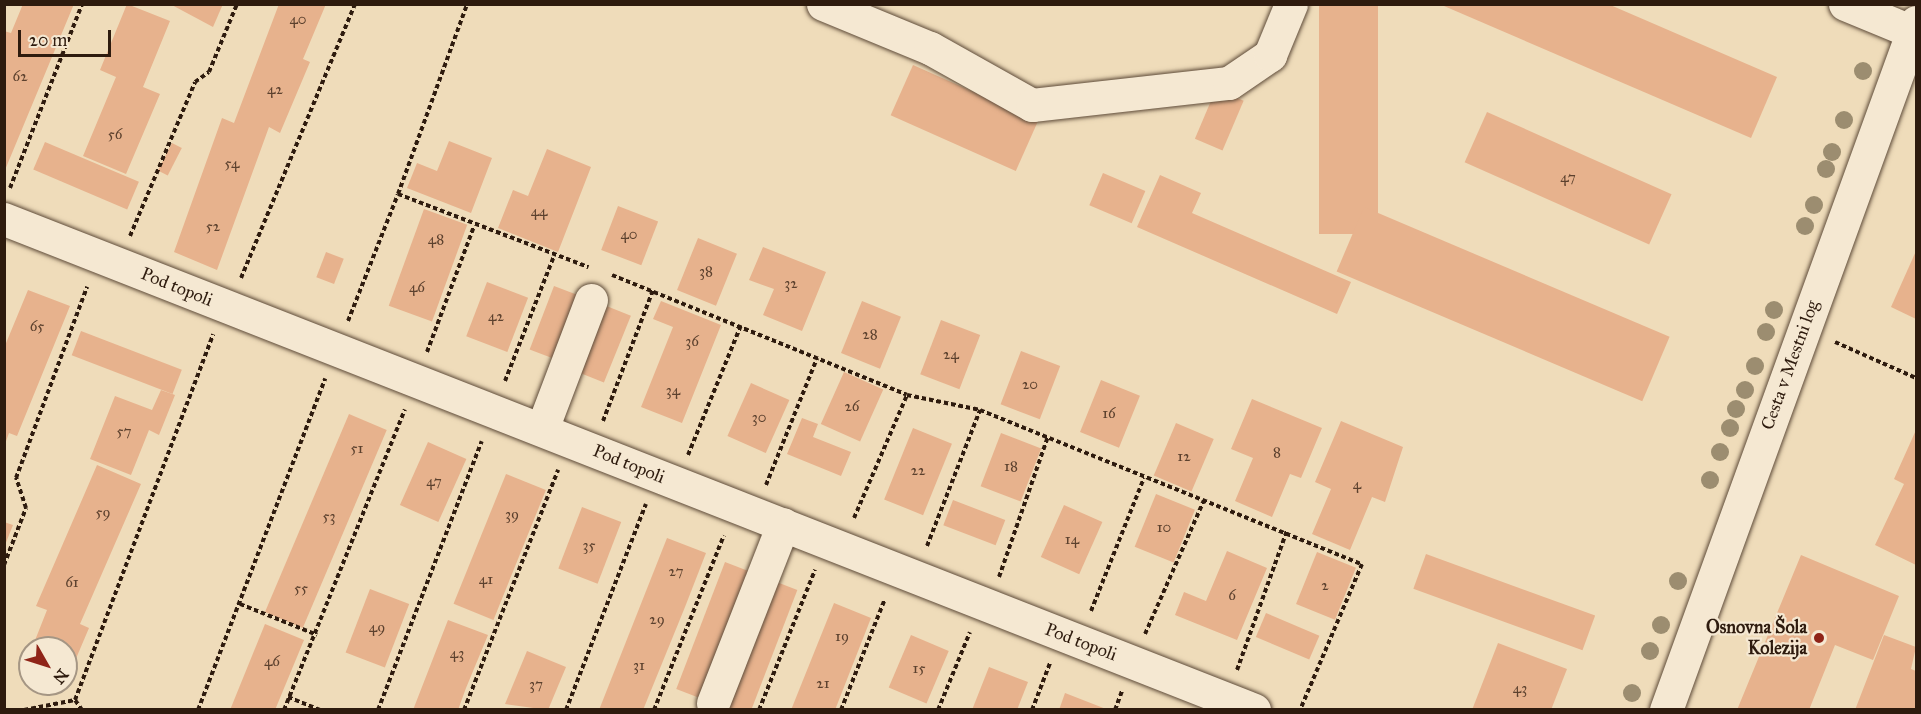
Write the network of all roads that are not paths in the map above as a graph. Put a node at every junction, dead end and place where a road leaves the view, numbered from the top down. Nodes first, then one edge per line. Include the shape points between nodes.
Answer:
1 (823, 4) edge
2 (1291, 4) edge
3 (1845, 4) edge
4 (1915, 27) edge
5 (7, 205) edge
6 (596, 285) road end
7 (568, 440) junction
8 (758, 514) junction
9 (713, 703) dead end
10 (1244, 706) edge
11 (1666, 710) edge

1 - 2 street via 930,48 1032,105 1229,83 1270,56
3 - 4 street
4 - 11 street, Cesta v Mestni log
5 - 7 street, Pod topoli via 108,260
6 - 7 street
7 - 8 street, Pod topoli
8 - 9 street
8 - 10 street, Pod topoli

